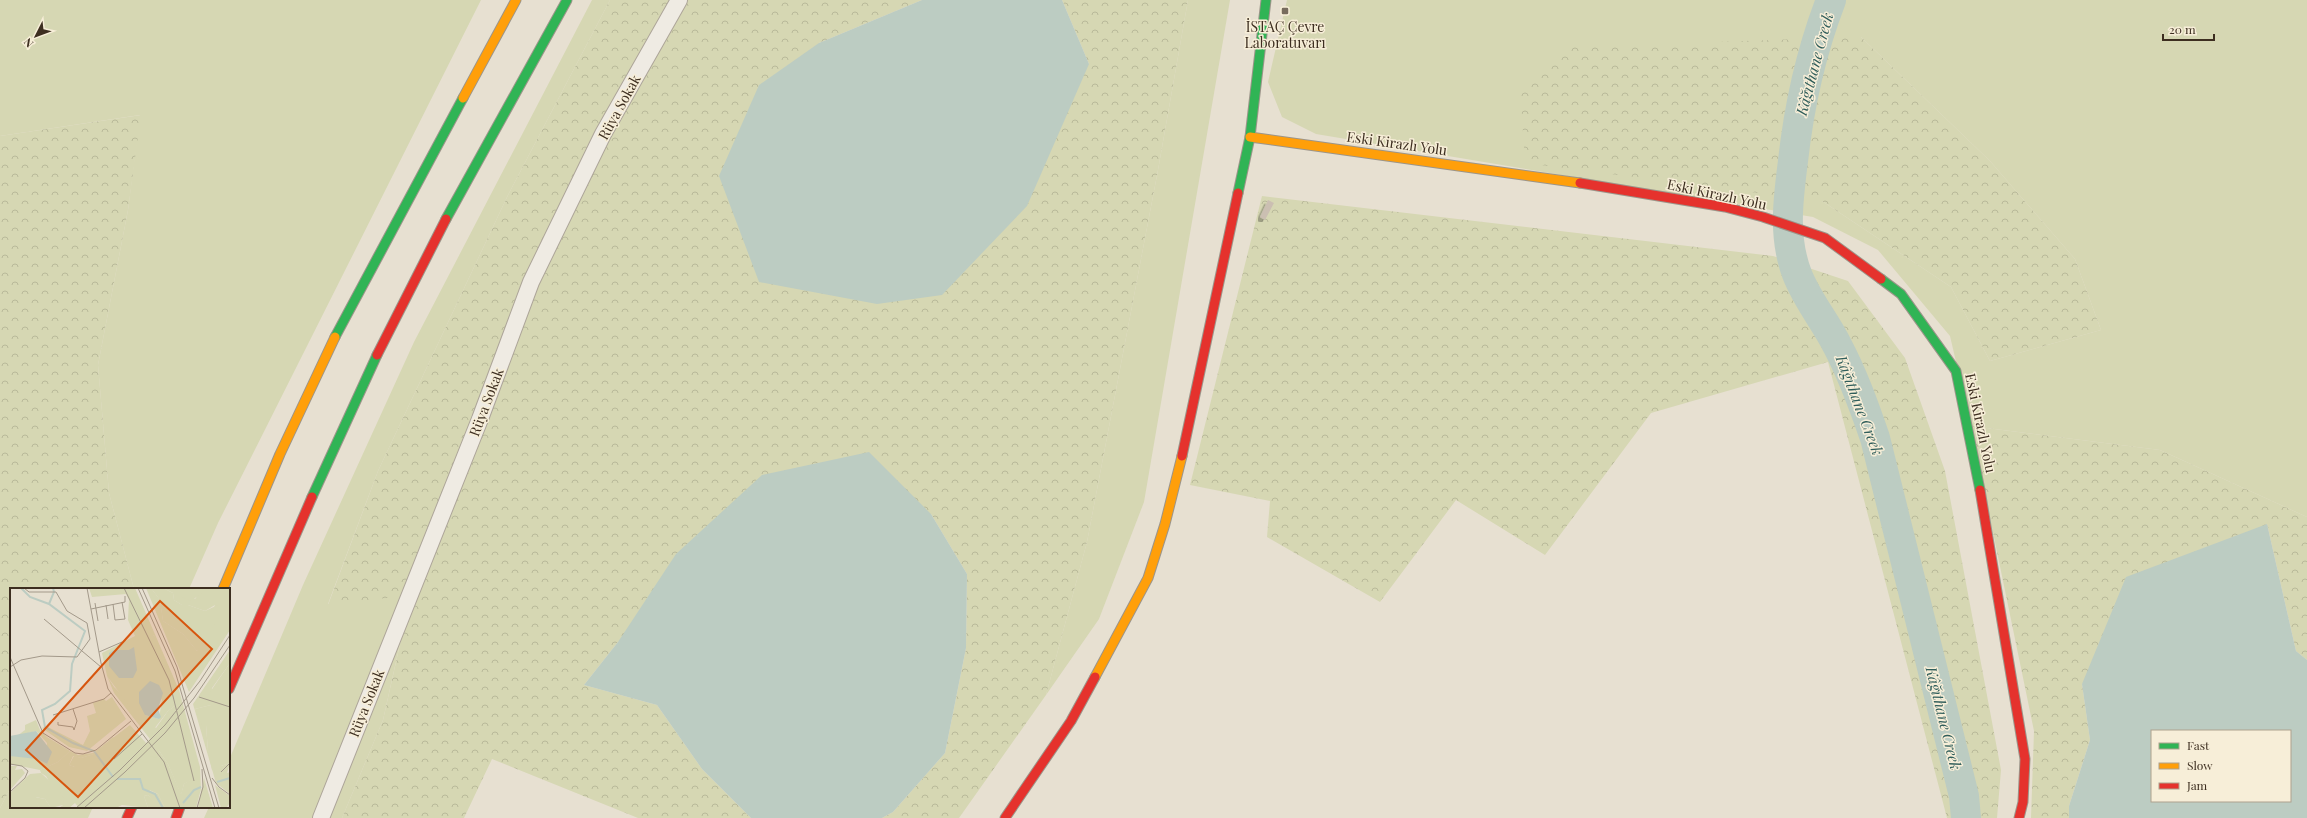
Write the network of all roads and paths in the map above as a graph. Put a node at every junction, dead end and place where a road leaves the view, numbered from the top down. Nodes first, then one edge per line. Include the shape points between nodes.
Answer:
1 (516, 0) edge
2 (567, 0) edge
3 (679, 0) edge
4 (1266, 0) edge
5 (1250, 137) junction
6 (223, 588) edge
7 (230, 687) edge
8 (132, 808) edge
9 (180, 808) edge
10 (1009, 815) edge
11 (128, 818) edge
12 (176, 818) edge
13 (321, 818) edge
14 (2019, 818) edge

1 - 6 main road via 345,316 280,454
2 - 7 main road via 439,232 392,325 301,519
3 - 13 street, Rüya Sokak via 603,134 531,282 477,426
4 - 5 main road
5 - 10 main road via 1189,428 1165,524 1148,578 1071,721
5 - 14 main road, Eski Kirazlı Yolu via 1524,174 1725,207 1825,238 1901,294 1956,371 1982,498 2025,759 2023,802
8 - 11 main road
9 - 12 main road

